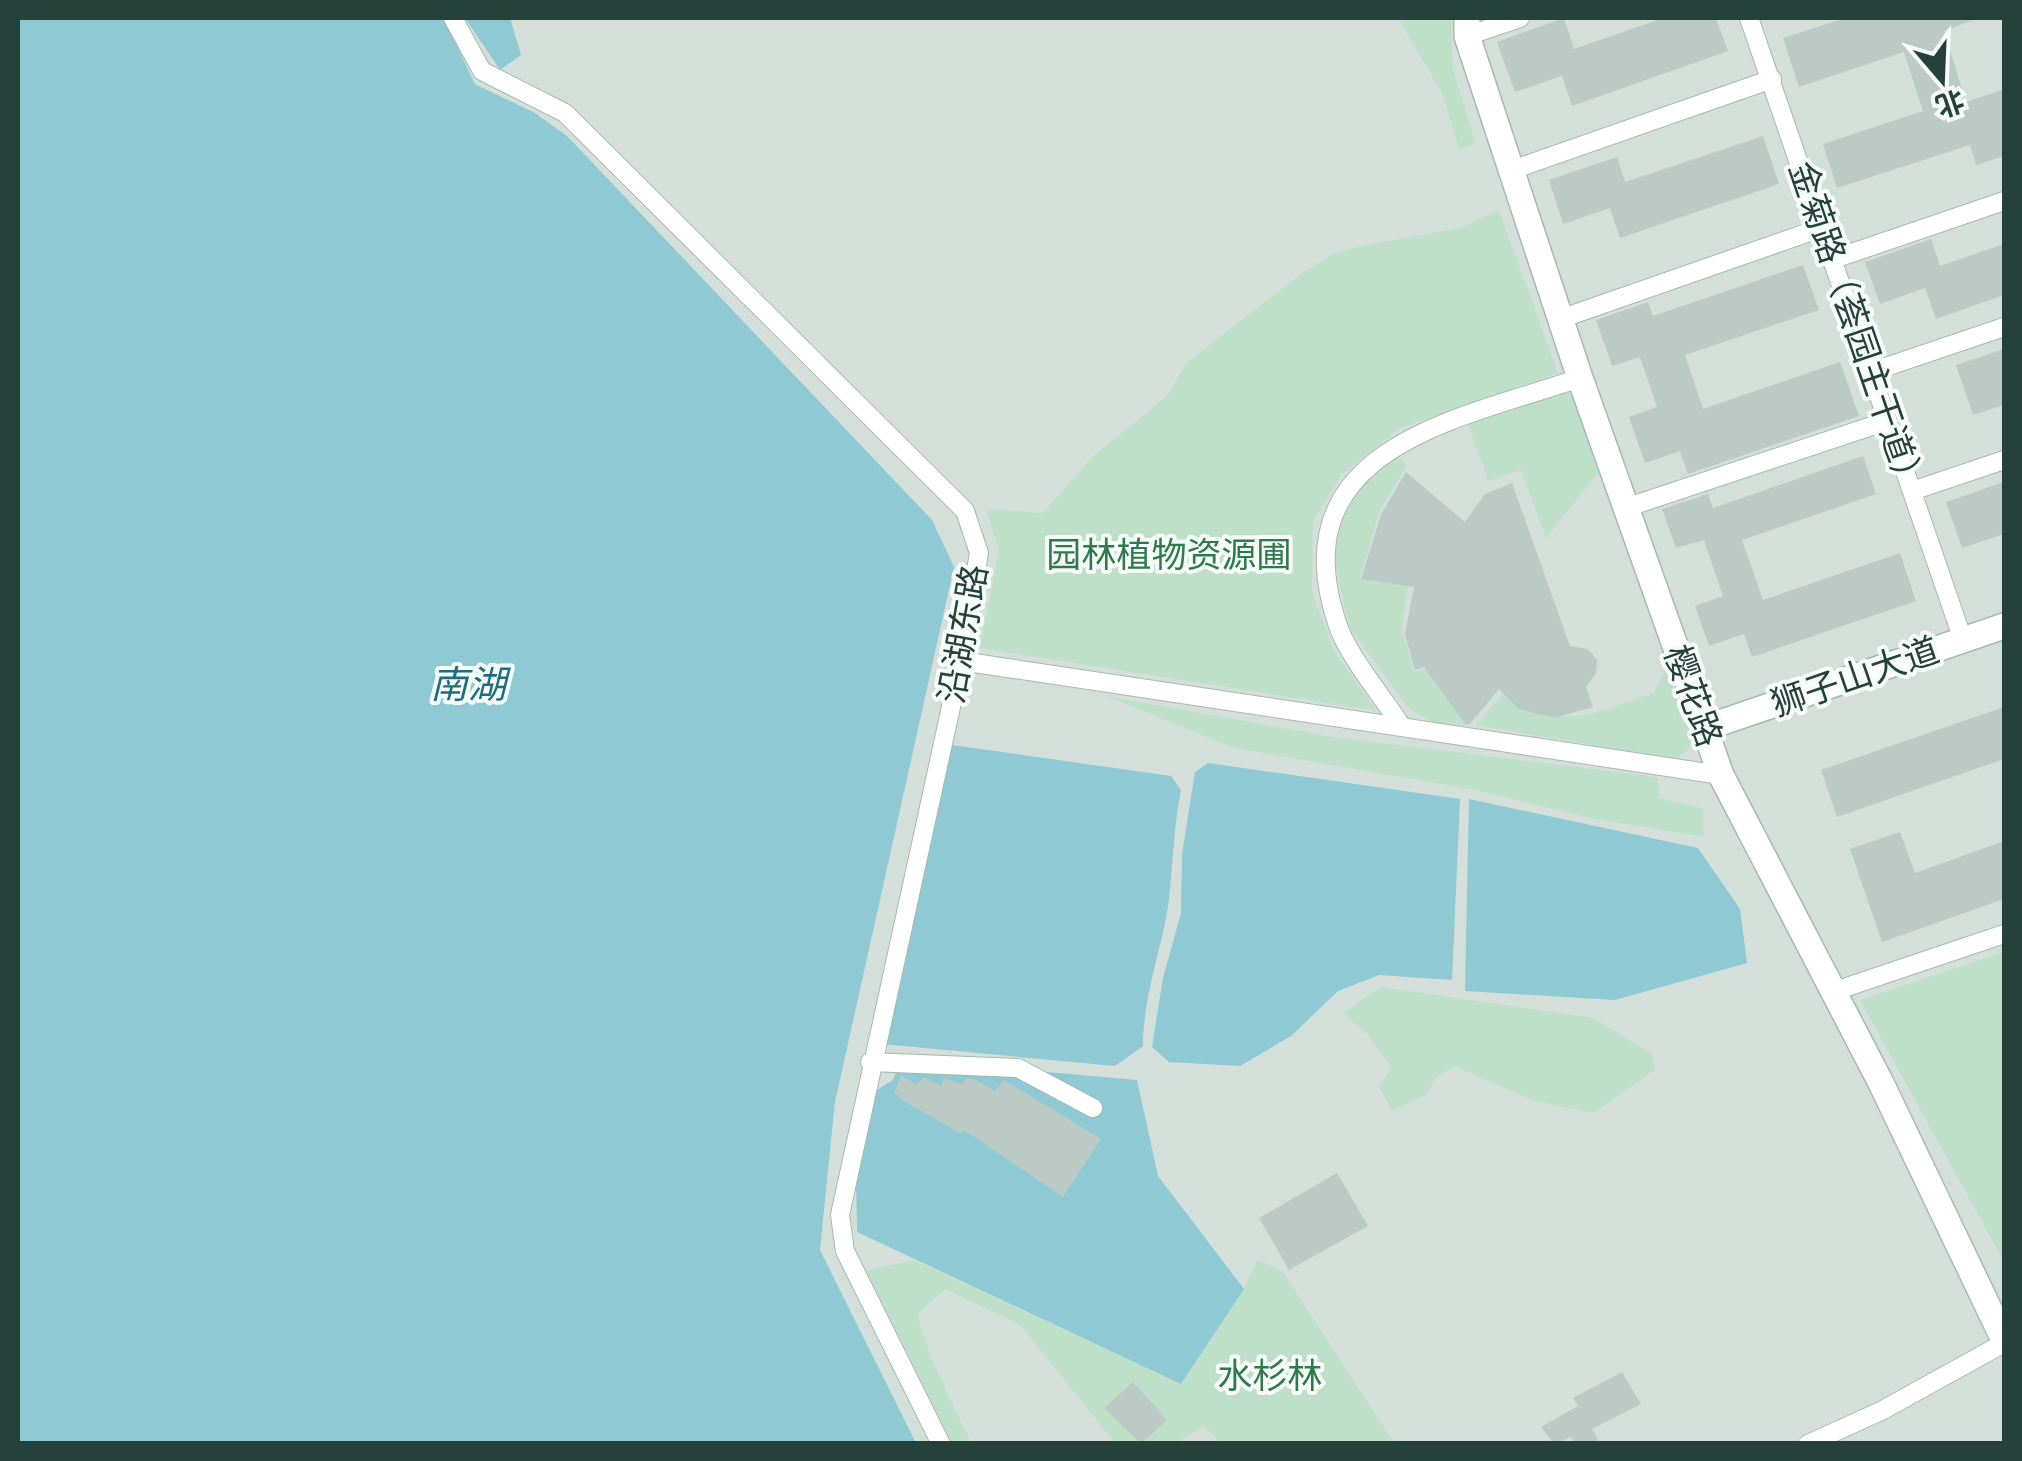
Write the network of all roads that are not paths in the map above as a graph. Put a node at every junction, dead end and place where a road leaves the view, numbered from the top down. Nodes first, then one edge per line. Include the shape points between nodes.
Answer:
1 (453, 18) edge
2 (1520, 18) edge
3 (1748, 18) edge
4 (1467, 27) edge
5 (1772, 79) junction
6 (1510, 171) junction
7 (2004, 201) edge
8 (1821, 228) junction
9 (1831, 260) junction
10 (1560, 318) junction
11 (2004, 327) edge
12 (1871, 372) junction
13 (1580, 378) junction
14 (1887, 421) junction
15 (2004, 460) edge
16 (1912, 491) junction
17 (1625, 508) junction
18 (2004, 626) edge
19 (1963, 640) junction
20 (961, 661) junction
21 (1402, 727) junction
22 (1705, 728) junction
23 (1721, 775) junction
24 (2004, 934) edge
25 (1832, 992) junction
26 (870, 1062) junction
27 (1092, 1108) dead end
28 (2004, 1341) edge
29 (1882, 1410) junction
30 (941, 1444) edge
31 (1808, 1444) edge
32 (1835, 1444) edge

1 - 20 street, 沿湖东路 via 482,71 565,113 965,512 979,553
2 - 4 street
3 - 5 street, 金菊路（荟园主干道）
4 - 6 street, 樱花路
5 - 6 street
5 - 8 street, 金菊路（荟园主干道）
6 - 10 street, 樱花路
7 - 9 street
8 - 9 street, 金菊路（荟园主干道）
8 - 10 street
9 - 12 street, 金菊路（荟园主干道）
10 - 13 street, 樱花路
11 - 12 street
12 - 14 street, 金菊路（荟园主干道）
13 - 17 street, 樱花路
13 - 21 street via 1410,435 1353,478 1323,538 1337,625
14 - 16 street, 金菊路（荟园主干道）
14 - 17 street
15 - 16 street
16 - 19 street, 金菊路（荟园主干道）
17 - 22 street, 樱花路
18 - 19 street, 狮子山大道
19 - 22 street, 狮子山大道
20 - 21 street
20 - 26 street, 沿湖东路
21 - 23 street
22 - 23 street, 樱花路
23 - 25 street, 樱花路
24 - 25 street
25 - 28 street, 樱花路
26 - 27 street via 1018,1068
26 - 30 street, 沿湖东路 via 840,1215 846,1251
28 - 29 street
29 - 31 street
29 - 32 street

